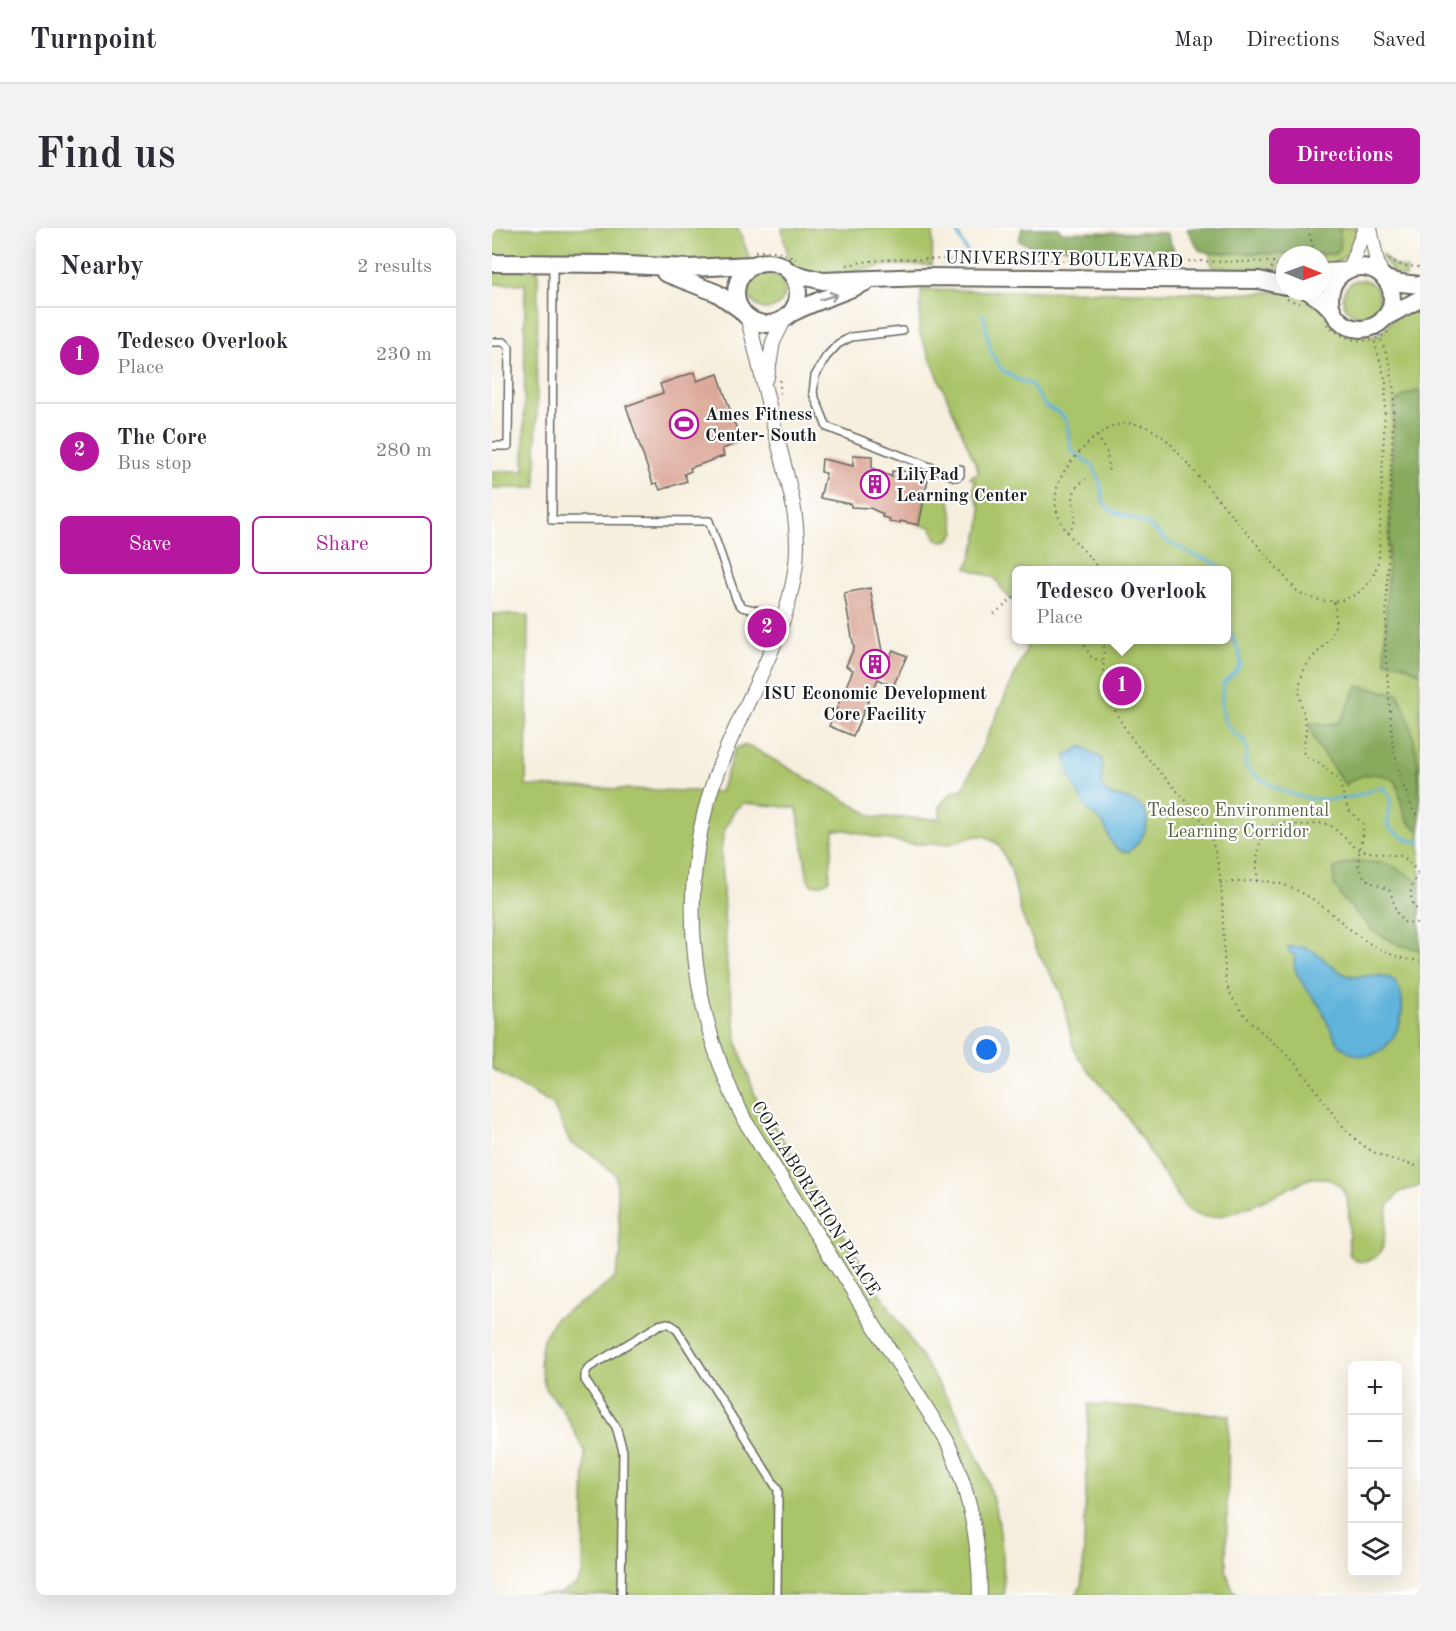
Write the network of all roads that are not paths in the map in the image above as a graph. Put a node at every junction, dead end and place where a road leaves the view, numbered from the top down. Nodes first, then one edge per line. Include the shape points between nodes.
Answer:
1 (1365, 228) edge
2 (1370, 228) edge
3 (751, 259) junction
4 (492, 263) edge
5 (553, 263) junction
6 (650, 267) junction
7 (795, 267) junction
8 (1347, 270) junction
9 (1330, 271) edge
10 (1276, 276) edge
11 (1384, 277) junction
12 (869, 280) junction
13 (1259, 280) junction
14 (1276, 284) edge
15 (1420, 285) edge
16 (1420, 299) edge
17 (1322, 300) edge
18 (744, 313) junction
19 (1328, 315) junction
20 (787, 316) junction
21 (1378, 328) junction
22 (902, 331) dead end
23 (492, 342) edge
24 (766, 388) junction
25 (492, 446) edge
26 (960, 469) dead end
27 (785, 617) junction
28 (621, 1595) edge
29 (777, 1595) edge
30 (980, 1595) edge

1 - 8 street
2 - 11 street
3 - 6 street via 689,268
3 - 7 street
3 - 18 street via 738,283 737,299
4 - 5 street
5 - 6 street
5 - 27 lane via 552,520 709,521 737,601 742,607
6 - 18 street via 710,289
7 - 12 street, UNIVERSITY BOULEVARD via 823,281
7 - 20 street via 798,295
8 - 9 street
8 - 11 street via 1366,267
8 - 19 street via 1331,288
10 - 13 street, UNIVERSITY BOULEVARD
11 - 15 street
11 - 21 street via 1392,300
12 - 13 street, UNIVERSITY BOULEVARD
20 -> 12 street, UNIVERSITY BOULEVARD
13 - 14 street, UNIVERSITY BOULEVARD
16 - 21 street
17 - 19 street
18 - 20 street via 765,324
18 - 24 street, COLLABORATION PLACE
19 - 21 street via 1350,327
20 - 24 street, COLLABORATION PLACE via 770,353
22 - 26 lane via 851,337 826,357 815,376 813,393 827,427 956,477
23 - 25 lane via 504,342 509,347 508,446
24 - 27 street, COLLABORATION PLACE via 791,486 797,534 794,576
27 - 30 street, COLLABORATION PLACE via 719,765 700,830 693,925 703,1011 724,1077 745,1121 947,1441 970,1504
28 - 29 lane via 623,1451 615,1427 585,1374 588,1368 668,1323 676,1328 778,1490

